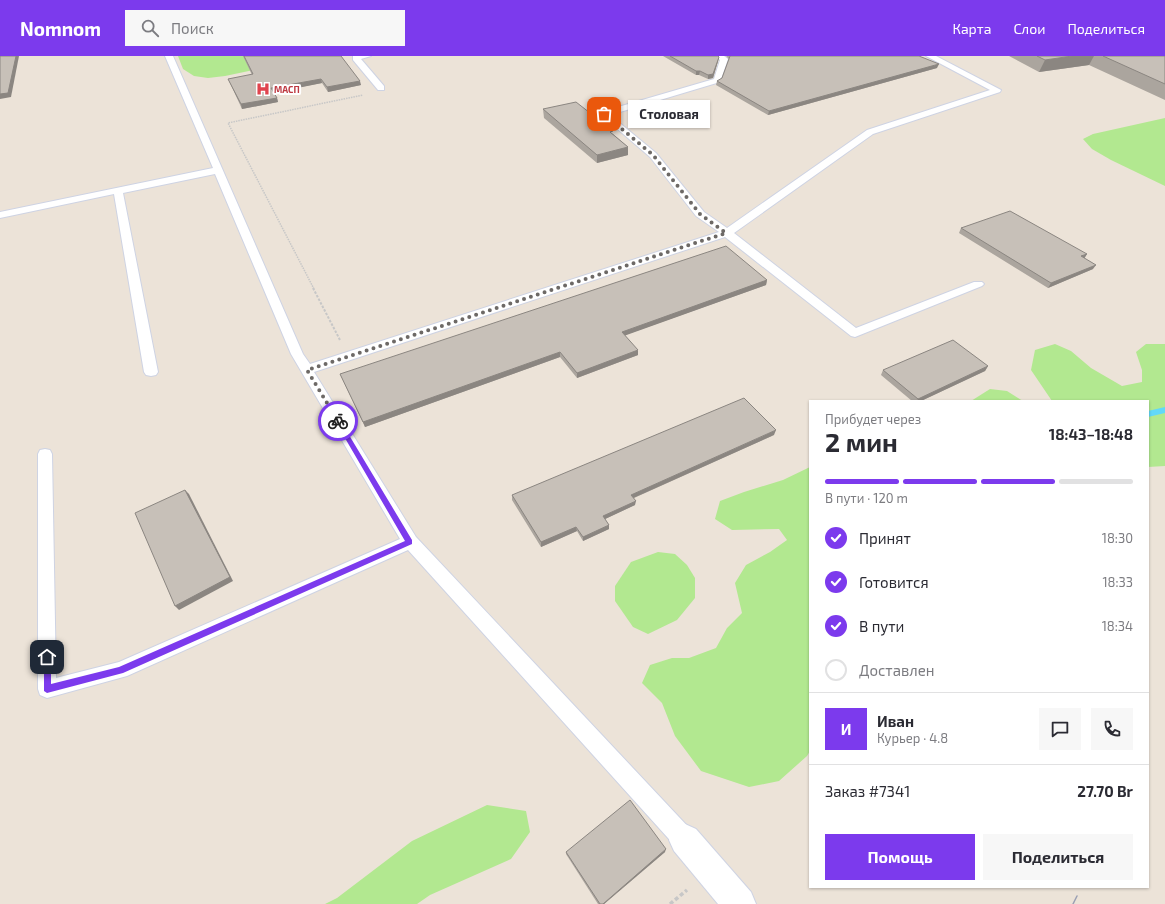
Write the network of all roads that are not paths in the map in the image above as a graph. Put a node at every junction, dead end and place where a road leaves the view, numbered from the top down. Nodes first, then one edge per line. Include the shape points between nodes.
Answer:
1 (169, 56) edge
2 (367, 56) edge
3 (719, 56) edge
4 (930, 56) edge
5 (381, 88) road end
6 (218, 170) junction
7 (118, 191) junction
8 (0, 215) edge
9 (726, 233) junction
10 (978, 284) dead end
11 (307, 370) junction
12 (151, 372) dead end
13 (46, 454) dead end
14 (410, 542) junction
15 (685, 840) joint
16 (739, 904) edge

1 - 6 lane
2 - 5 lane via 356,58
3 - 9 lane via 724,59 717,80 604,114 653,155 700,214
4 - 9 lane via 997,90 870,132
6 - 7 lane
6 - 11 lane via 297,354
7 - 8 lane
7 - 12 lane
9 - 10 lane via 855,333
9 - 11 lane
11 - 14 lane
13 - 14 lane via 47,689 120,670
14 - 15 lane
15 - 16 street

